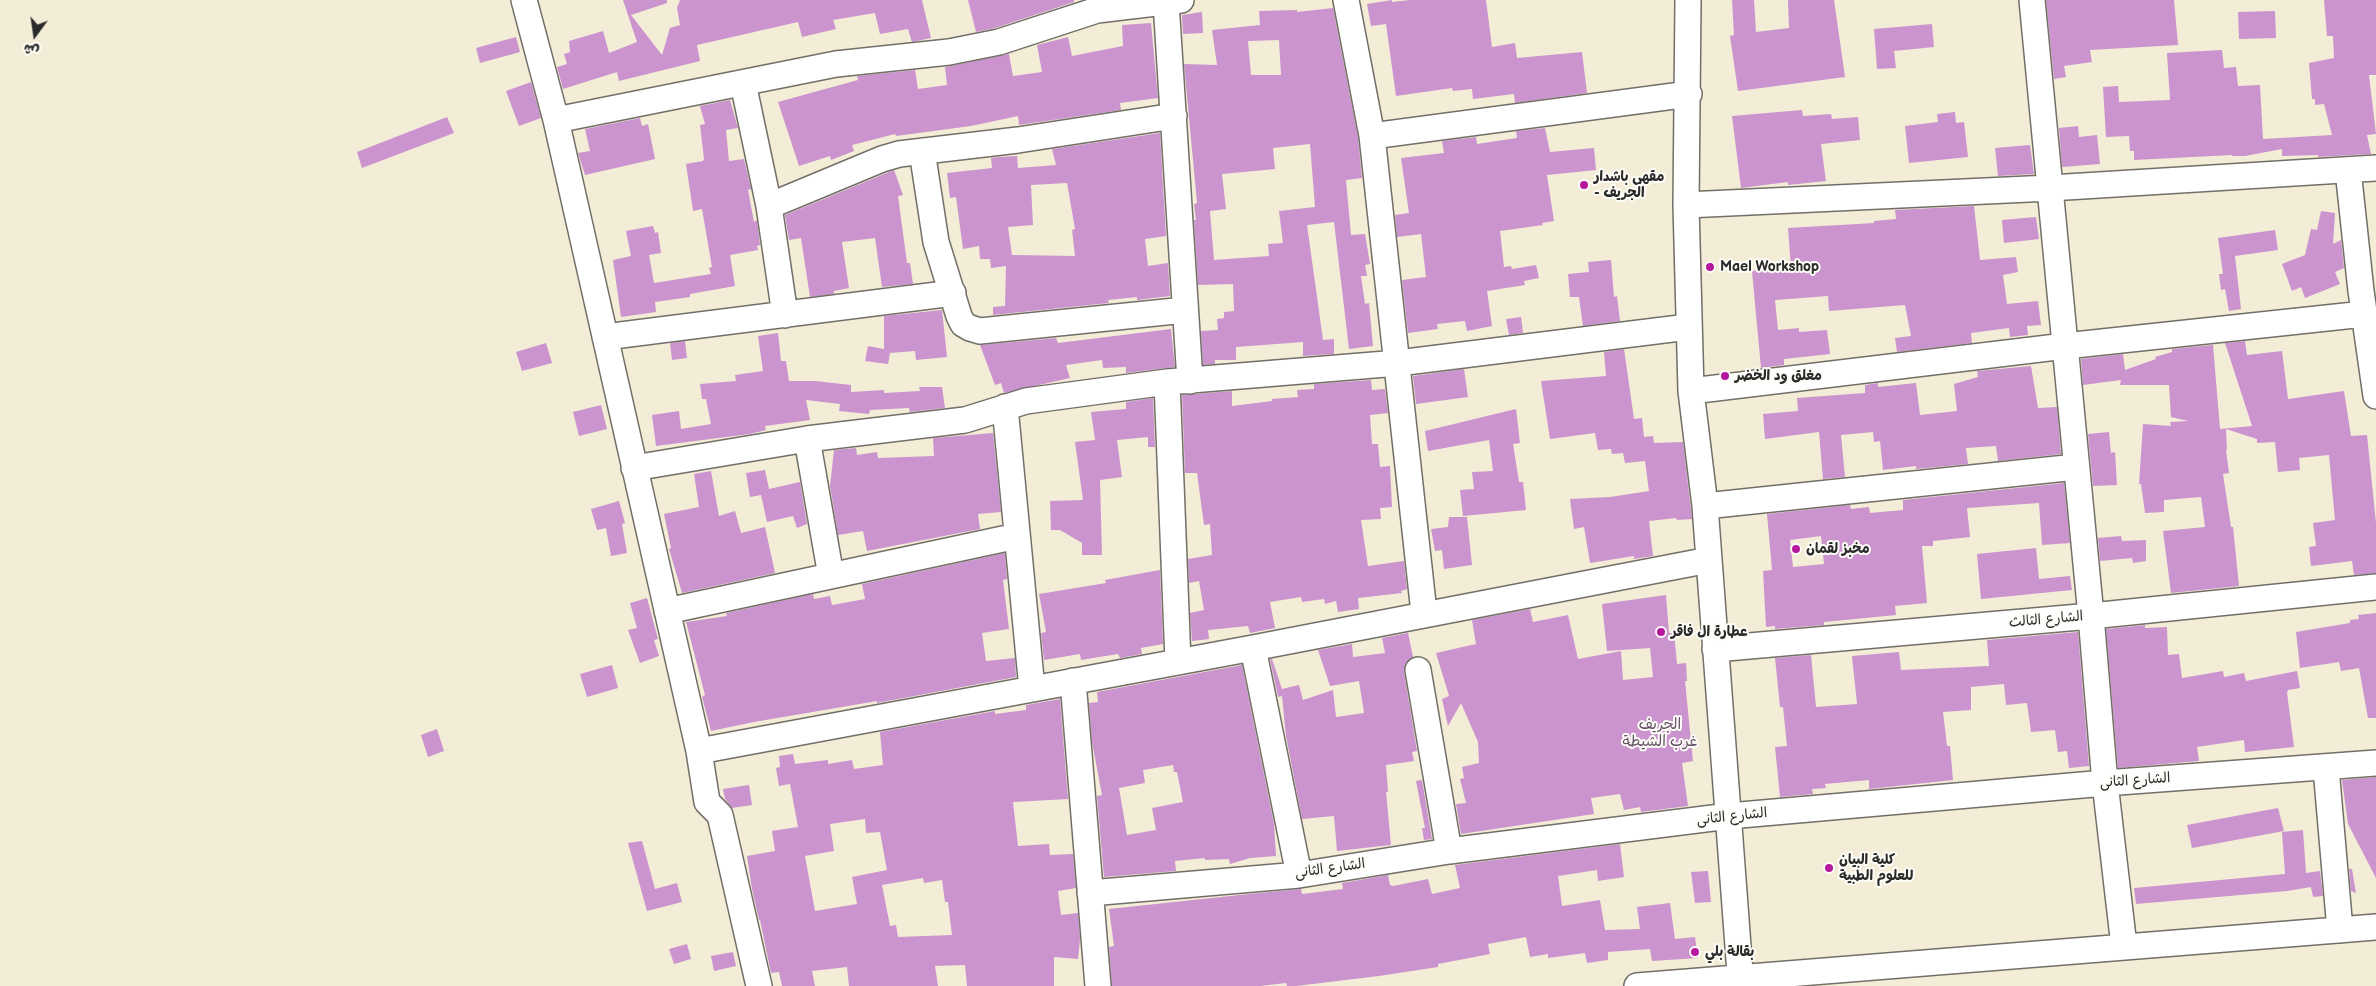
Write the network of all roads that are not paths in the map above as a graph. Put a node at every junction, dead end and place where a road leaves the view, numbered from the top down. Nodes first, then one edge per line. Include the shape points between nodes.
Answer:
1 (524, 0) edge
2 (1346, 0) edge
3 (1688, 0) edge
4 (2032, 0) edge
5 (1174, 1) edge
6 (1138, 3) edge
7 (1094, 5) edge
8 (743, 83) junction
9 (1688, 94) junction
10 (1174, 116) junction
11 (556, 120) junction
12 (1372, 136) junction
13 (922, 151) junction
14 (2376, 168) edge
15 (2348, 170) junction
16 (2050, 188) junction
17 (1686, 205) junction
18 (769, 206) junction
19 (953, 293) junction
20 (2367, 298) edge
21 (1185, 310) junction
22 (785, 315) junction
23 (1688, 327) junction
24 (605, 337) junction
25 (2065, 346) junction
26 (1398, 362) junction
27 (1179, 382) junction
28 (1691, 391) junction
29 (2376, 396) edge
30 (1005, 407) junction
31 (807, 439) junction
32 (2076, 467) junction
33 (634, 468) junction
34 (1705, 506) junction
35 (1017, 536) junction
36 (1709, 560) junction
37 (831, 576) junction
38 (2376, 587) edge
39 (668, 611) junction
40 (1424, 613) junction
41 (2091, 616) junction
42 (1253, 648) junction
43 (1716, 649) junction
44 (1178, 662) junction
45 (1418, 670) dead end
46 (1073, 682) junction
47 (1032, 689) junction
48 (699, 751) junction
49 (2376, 763) edge
50 (2326, 768) junction
51 (2104, 783) junction
52 (1729, 816) junction
53 (1449, 851) junction
54 (1299, 875) junction
55 (1090, 893) junction
56 (2376, 927) edge
57 (2340, 930) junction
58 (2124, 946) junction
59 (1740, 981) edge
60 (759, 986) edge
61 (1098, 986) edge
62 (1637, 986) edge

1 - 11 street
2 - 12 street
3 - 9 street
4 - 16 street
5 - 6 street
5 - 10 street
6 - 7 street
7 - 8 street via 999,42 949,52 836,64
8 - 11 street
8 - 18 street
9 - 12 street
9 - 17 street
10 - 13 street
10 - 21 street
11 - 24 street
12 - 26 street
13 - 18 street via 882,159
13 - 19 street via 936,242
14 - 15 street
15 - 16 street
15 - 20 street
16 - 17 street
16 - 25 street
17 - 23 street
18 - 22 street
19 - 21 street via 963,324 980,331
19 - 22 street
20 - 25 street
20 - 29 street
21 - 27 street
22 - 24 street
23 - 26 street
23 - 28 street
24 - 33 street
25 - 28 street
25 - 32 street
26 - 27 street
26 - 40 street
27 - 30 street via 1026,401
27 - 44 street
28 - 34 street
30 - 31 street via 965,420
30 - 35 street
31 - 33 street
31 - 37 street
32 - 34 street
32 - 41 street
33 - 39 street
34 - 36 street
35 - 37 street
35 - 47 street
36 - 40 street
36 - 43 street
37 - 39 street
38 - 41 street, الشارع الثالث
39 - 48 street
40 - 42 street
41 - 43 street, الشارع الثالث
41 - 51 street
42 - 44 street
42 - 54 street
43 - 52 street
44 - 46 street
45 - 53 street
46 - 47 street
46 - 55 street
47 - 48 street
48 - 60 street via 707,802 720,815
49 - 50 street, الشارع الثانى
50 - 51 street, الشارع الثانى
50 - 57 street
51 - 52 street, الشارع الثانى
51 - 58 street
52 - 53 street, الشارع الثانى
52 - 59 street
53 - 54 street, الشارع الثانى
54 - 55 street, الشارع الثانى
55 - 61 street
56 - 57 street
57 - 58 street
58 - 59 street
59 - 62 street

